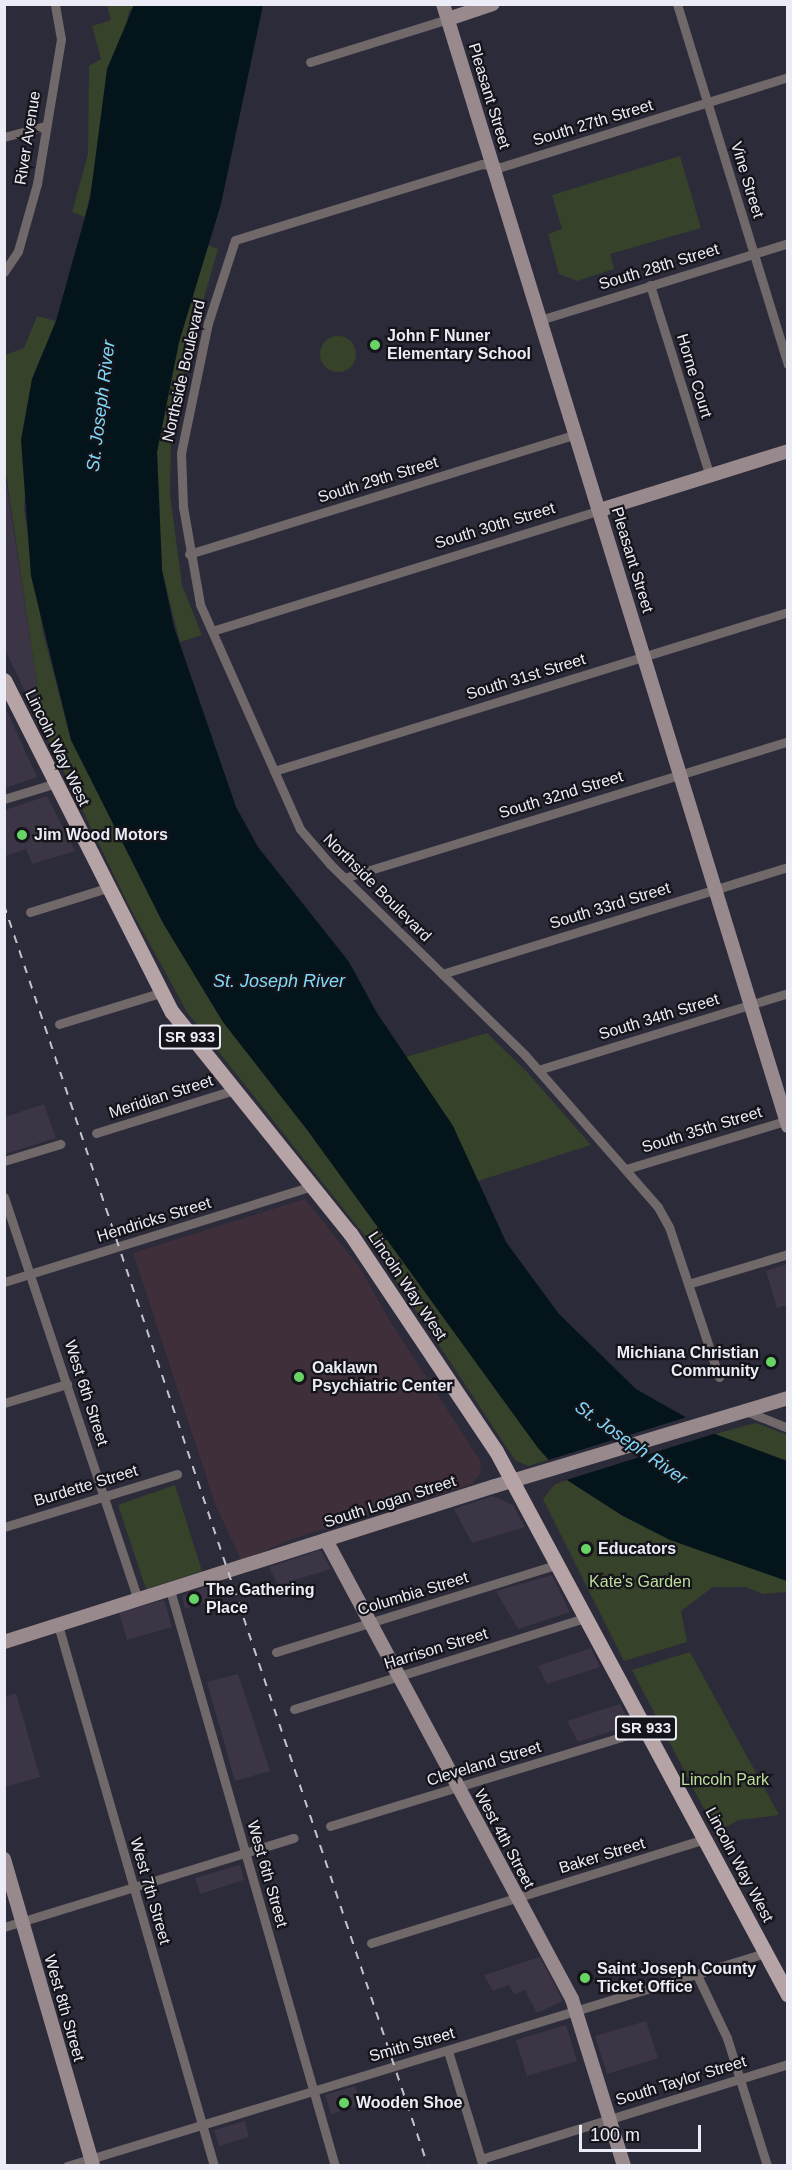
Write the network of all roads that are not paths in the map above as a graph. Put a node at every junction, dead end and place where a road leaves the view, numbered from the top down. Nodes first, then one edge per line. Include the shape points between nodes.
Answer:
1 (55, 4) edge
2 (443, 4) edge
3 (494, 4) edge
4 (677, 4) edge
5 (448, 19) junction
6 (310, 62) dead end
7 (788, 77) edge
8 (707, 102) junction
9 (45, 126) junction
10 (4, 138) edge
11 (493, 165) junction
12 (235, 240) joint
13 (788, 243) edge
14 (754, 253) junction
15 (4, 272) edge
16 (650, 285) junction
17 (540, 320) junction
18 (788, 364) edge
19 (576, 434) junction
20 (788, 451) edge
21 (710, 476) junction
22 (600, 510) junction
23 (189, 554) junction
24 (788, 612) edge
25 (212, 631) junction
26 (644, 656) junction
27 (4, 680) edge
28 (788, 741) edge
29 (274, 771) junction
30 (679, 774) junction
31 (53, 784) junction
32 (4, 799) edge
33 (788, 867) edge
34 (344, 878) junction
35 (107, 888) junction
36 (715, 889) junction
37 (30, 912) dead end
38 (442, 974) junction
39 (160, 993) junction
40 (788, 993) edge
41 (750, 1005) junction
42 (59, 1024) dead end
43 (538, 1070) junction
44 (234, 1090) junction
45 (787, 1122) edge
46 (96, 1133) dead end
47 (60, 1144) dead end
48 (4, 1161) edge
49 (626, 1170) junction
50 (312, 1186) junction
51 (4, 1197) edge
52 (788, 1254) edge
53 (31, 1275) junction
54 (4, 1282) edge
55 (688, 1284) junction
56 (719, 1377) dead end
57 (67, 1384) junction
58 (788, 1398) edge
59 (4, 1403) edge
60 (746, 1411) junction
61 (788, 1428) edge
62 (177, 1474) dead end
63 (514, 1482) junction
64 (105, 1496) junction
65 (4, 1527) edge
66 (326, 1540) junction
67 (559, 1564) junction
68 (170, 1590) junction
69 (138, 1600) junction
70 (587, 1617) junction
71 (370, 1623) junction
72 (58, 1625) junction
73 (4, 1642) edge
74 (276, 1653) dead end
75 (399, 1676) junction
76 (294, 1708) dead end
77 (647, 1729) junction
78 (458, 1787) junction
79 (330, 1826) dead end
80 (294, 1838) dead end
81 (705, 1839) junction
82 (245, 1853) junction
83 (4, 1858) edge
84 (134, 1887) junction
85 (517, 1898) junction
86 (22, 1921) junction
87 (4, 1927) edge
88 (371, 1943) dead end
89 (765, 1953) junction
90 (697, 1975) junction
91 (788, 1995) edge
92 (576, 2012) junction
93 (448, 2051) junction
94 (788, 2064) edge
95 (740, 2078) junction
96 (314, 2090) junction
97 (609, 2119) junction
98 (203, 2125) junction
99 (92, 2162) edge
100 (482, 2162) edge
101 (68, 2166) edge
102 (214, 2166) edge
103 (336, 2166) edge
104 (624, 2166) edge
105 (767, 2166) edge

1 - 9 street, River Avenue via 61,39
2 - 5 street, Pleasant Street
3 - 5 street
4 - 8 street, Vine Street
5 - 6 street
5 - 11 street, Pleasant Street
7 - 8 street, South 27th Street
8 - 11 street, South 27th Street via 501,167
8 - 14 street, Vine Street
9 - 10 street
9 - 15 street, River Avenue via 32,202 18,251
11 - 12 street, South 27th Street via 479,165
11 - 17 street, Pleasant Street
12 - 23 street, Northside Boulevard via 208,323 185,427 181,478
13 - 14 street, South 28th Street
14 - 16 street, South 28th Street
14 - 18 street, Vine Street
16 - 17 street, South 28th Street
16 - 21 street, Horne Court
17 - 19 street, Pleasant Street
19 - 22 street, Pleasant Street
19 - 23 street, South 29th Street
20 - 21 street, South 30th Street
21 - 22 street, South 30th Street
22 - 25 street, South 30th Street
22 - 26 street, Pleasant Street
23 - 25 street, Northside Boulevard via 200,604
24 - 26 street, South 31st Street
25 - 29 street, Northside Boulevard
26 - 29 street, South 31st Street
26 - 30 street, Pleasant Street
27 - 31 main road, Lincoln Way West / SR 933
28 - 30 street, South 32nd Street
29 - 34 street, Northside Boulevard via 300,829
30 - 34 street, South 32nd Street
30 - 36 street, Pleasant Street
31 - 32 street
31 - 35 main road, Lincoln Way West / SR 933
33 - 36 street, South 33rd Street
34 - 38 street, Northside Boulevard
35 - 37 street
35 - 39 main road, Lincoln Way West / SR 933
36 - 38 street, South 33rd Street
36 - 41 street, Pleasant Street
38 - 43 street, Northside Boulevard
39 - 42 street
39 - 44 main road, Lincoln Way West / SR 933
40 - 41 street, South 34th Street
41 - 43 street, South 34th Street
41 - 45 street, Pleasant Street
43 - 49 street, Northside Boulevard
44 - 46 street, Meridian Street
44 - 50 main road, Lincoln Way West / SR 933
45 - 49 street, South 35th Street
47 - 48 street
49 - 55 street, Northside Boulevard via 666,1220
50 - 53 street, Hendricks Street
50 - 63 main road, Lincoln Way West / SR 933 via 378,1273
51 - 53 street, West 6th Street
52 - 55 street
53 - 54 street, Hendricks Street
53 - 57 street, West 6th Street
55 - 56 street, Northside Boulevard
57 - 59 street
57 - 64 street, West 6th Street
58 - 60 street, South Logan Street
60 - 61 street
60 - 63 street, South Logan Street
62 - 64 street, Burdette Street
63 - 66 street, South Logan Street
63 - 67 main road, Lincoln Way West / SR 933
64 - 65 street, Burdette Street
64 - 69 street, West 6th Street
66 - 68 street, South Logan Street
66 - 71 street, West 4th Street
67 - 70 main road, Lincoln Way West / SR 933
67 - 71 street, Columbia Street
68 - 69 street, South Logan Street
68 - 82 street, West 6th Street
69 - 72 street, South Logan Street
70 - 75 street, Harrison Street
70 - 77 main road, Lincoln Way West / SR 933
71 - 74 street, Columbia Street
71 - 75 street, West 4th Street
72 - 73 street, South Logan Street
72 - 84 street, West 7th Street
75 - 76 street, Harrison Street
75 - 78 street, West 4th Street
77 - 78 street, Cleveland Street
77 - 81 main road, Lincoln Way West / SR 933
78 - 79 street, Cleveland Street
78 - 85 street, West 4th Street
80 - 82 street
81 - 85 street, Baker Street
81 - 89 main road, Lincoln Way West / SR 933
82 - 84 street
82 - 96 street, West 6th Street
83 - 86 street, West 8th Street
84 - 86 street
84 - 98 street, West 7th Street
85 - 88 street, Baker Street
85 - 92 street, West 4th Street
86 - 87 street
86 - 99 street, West 8th Street
89 - 90 street, Smith Street
89 - 91 main road, Lincoln Way West / SR 933
90 - 92 street, Smith Street
90 - 95 street via 728,2038
92 - 93 street, Smith Street
92 - 97 street, West 4th Street
93 - 96 street, Smith Street
93 - 100 street
94 - 95 street, South Taylor Street
95 - 97 street, South Taylor Street
95 - 105 street
96 - 98 street, Smith Street
96 - 103 street, West 6th Street
97 - 100 street, South Taylor Street
97 - 104 street, West 4th Street
98 - 99 street, Smith Street
98 - 102 street, West 7th Street
99 - 101 street, Smith Street

